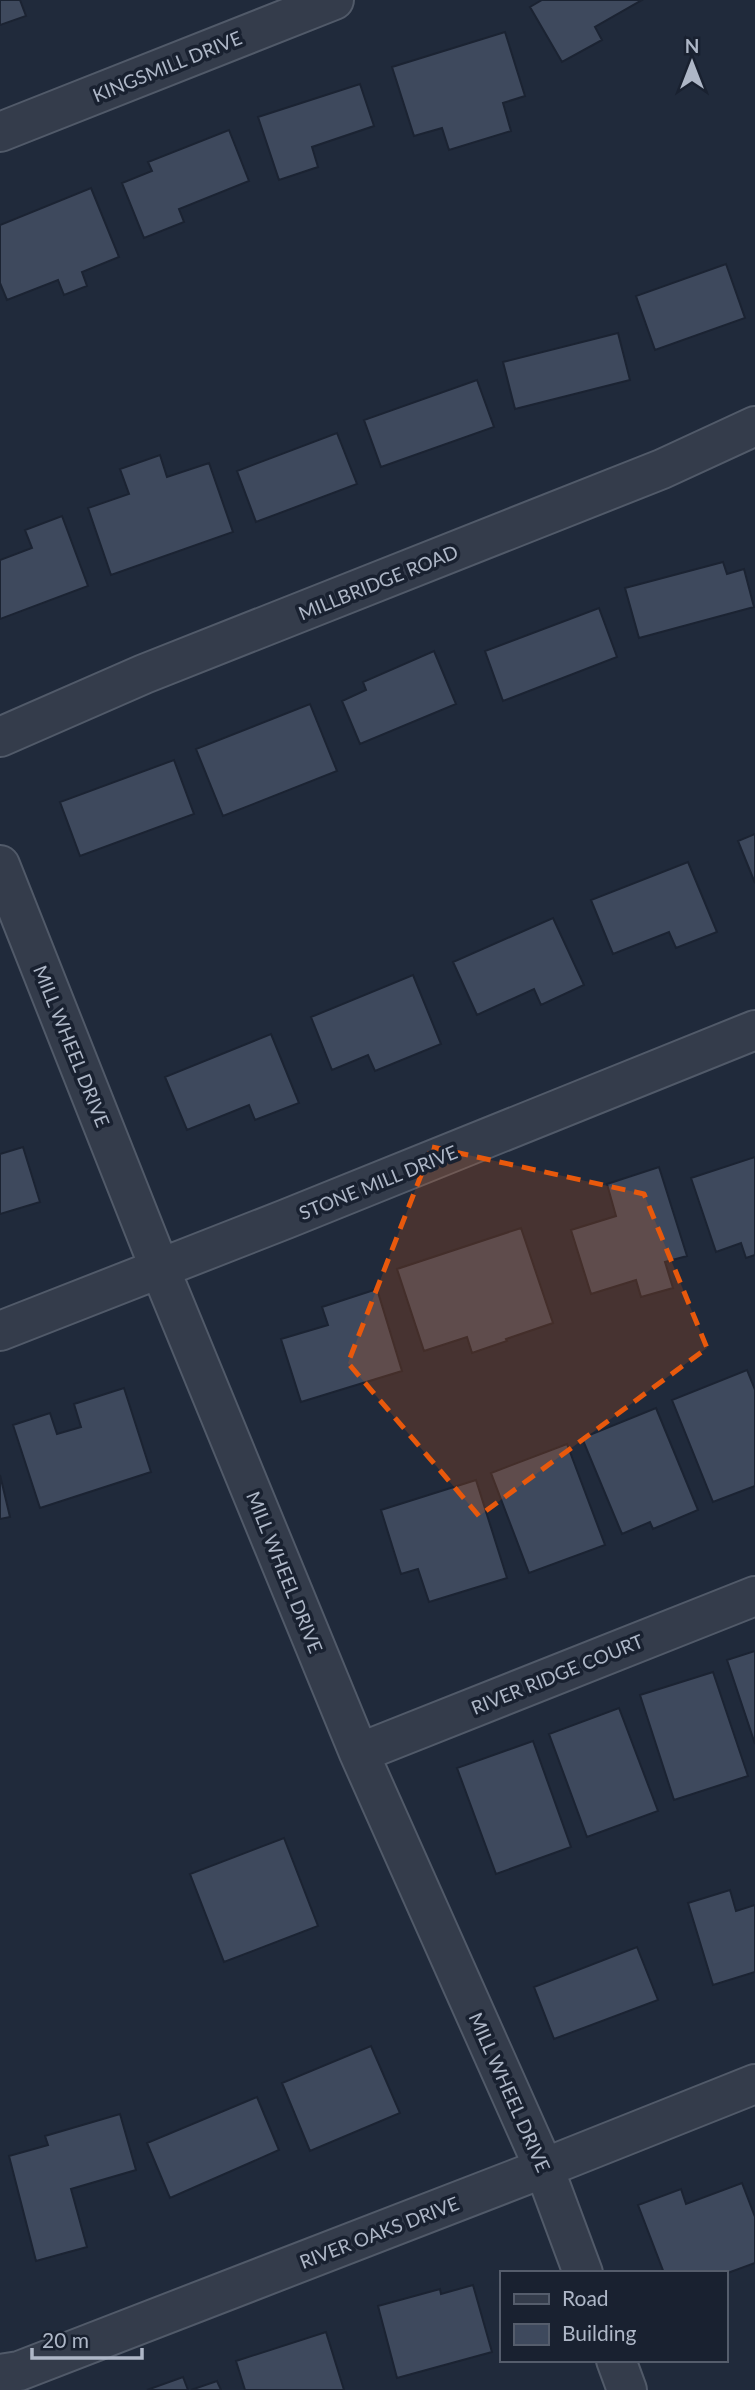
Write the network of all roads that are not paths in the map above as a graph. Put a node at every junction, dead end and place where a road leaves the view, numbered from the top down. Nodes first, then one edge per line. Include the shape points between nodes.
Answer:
1 (334, 0) edge
2 (0, 132) edge
3 (755, 426) edge
4 (0, 737) edge
5 (0, 865) edge
6 (755, 1030) edge
7 (160, 1269) junction
8 (0, 1331) edge
9 (755, 1596) edge
10 (359, 1753) junction
11 (755, 2084) edge
12 (544, 2168) junction
13 (582, 2271) edge
14 (617, 2362) edge
15 (0, 2374) edge
16 (627, 2390) edge

1 - 2 street, KINGSMILL DRIVE
3 - 4 street, MILLBRIDGE ROAD via 662,469 144,674
5 - 7 street, MILL WHEEL DRIVE
6 - 7 street, STONE MILL DRIVE
7 - 8 street, STONE MILL DRIVE
7 - 10 street, MILL WHEEL DRIVE
9 - 10 street, RIVER RIDGE COURT
10 - 12 street, MILL WHEEL DRIVE
11 - 12 street, RIVER OAKS DRIVE
12 - 13 street, MILL WHEEL DRIVE
12 - 15 street, RIVER OAKS DRIVE via 19,2371
14 - 16 street

